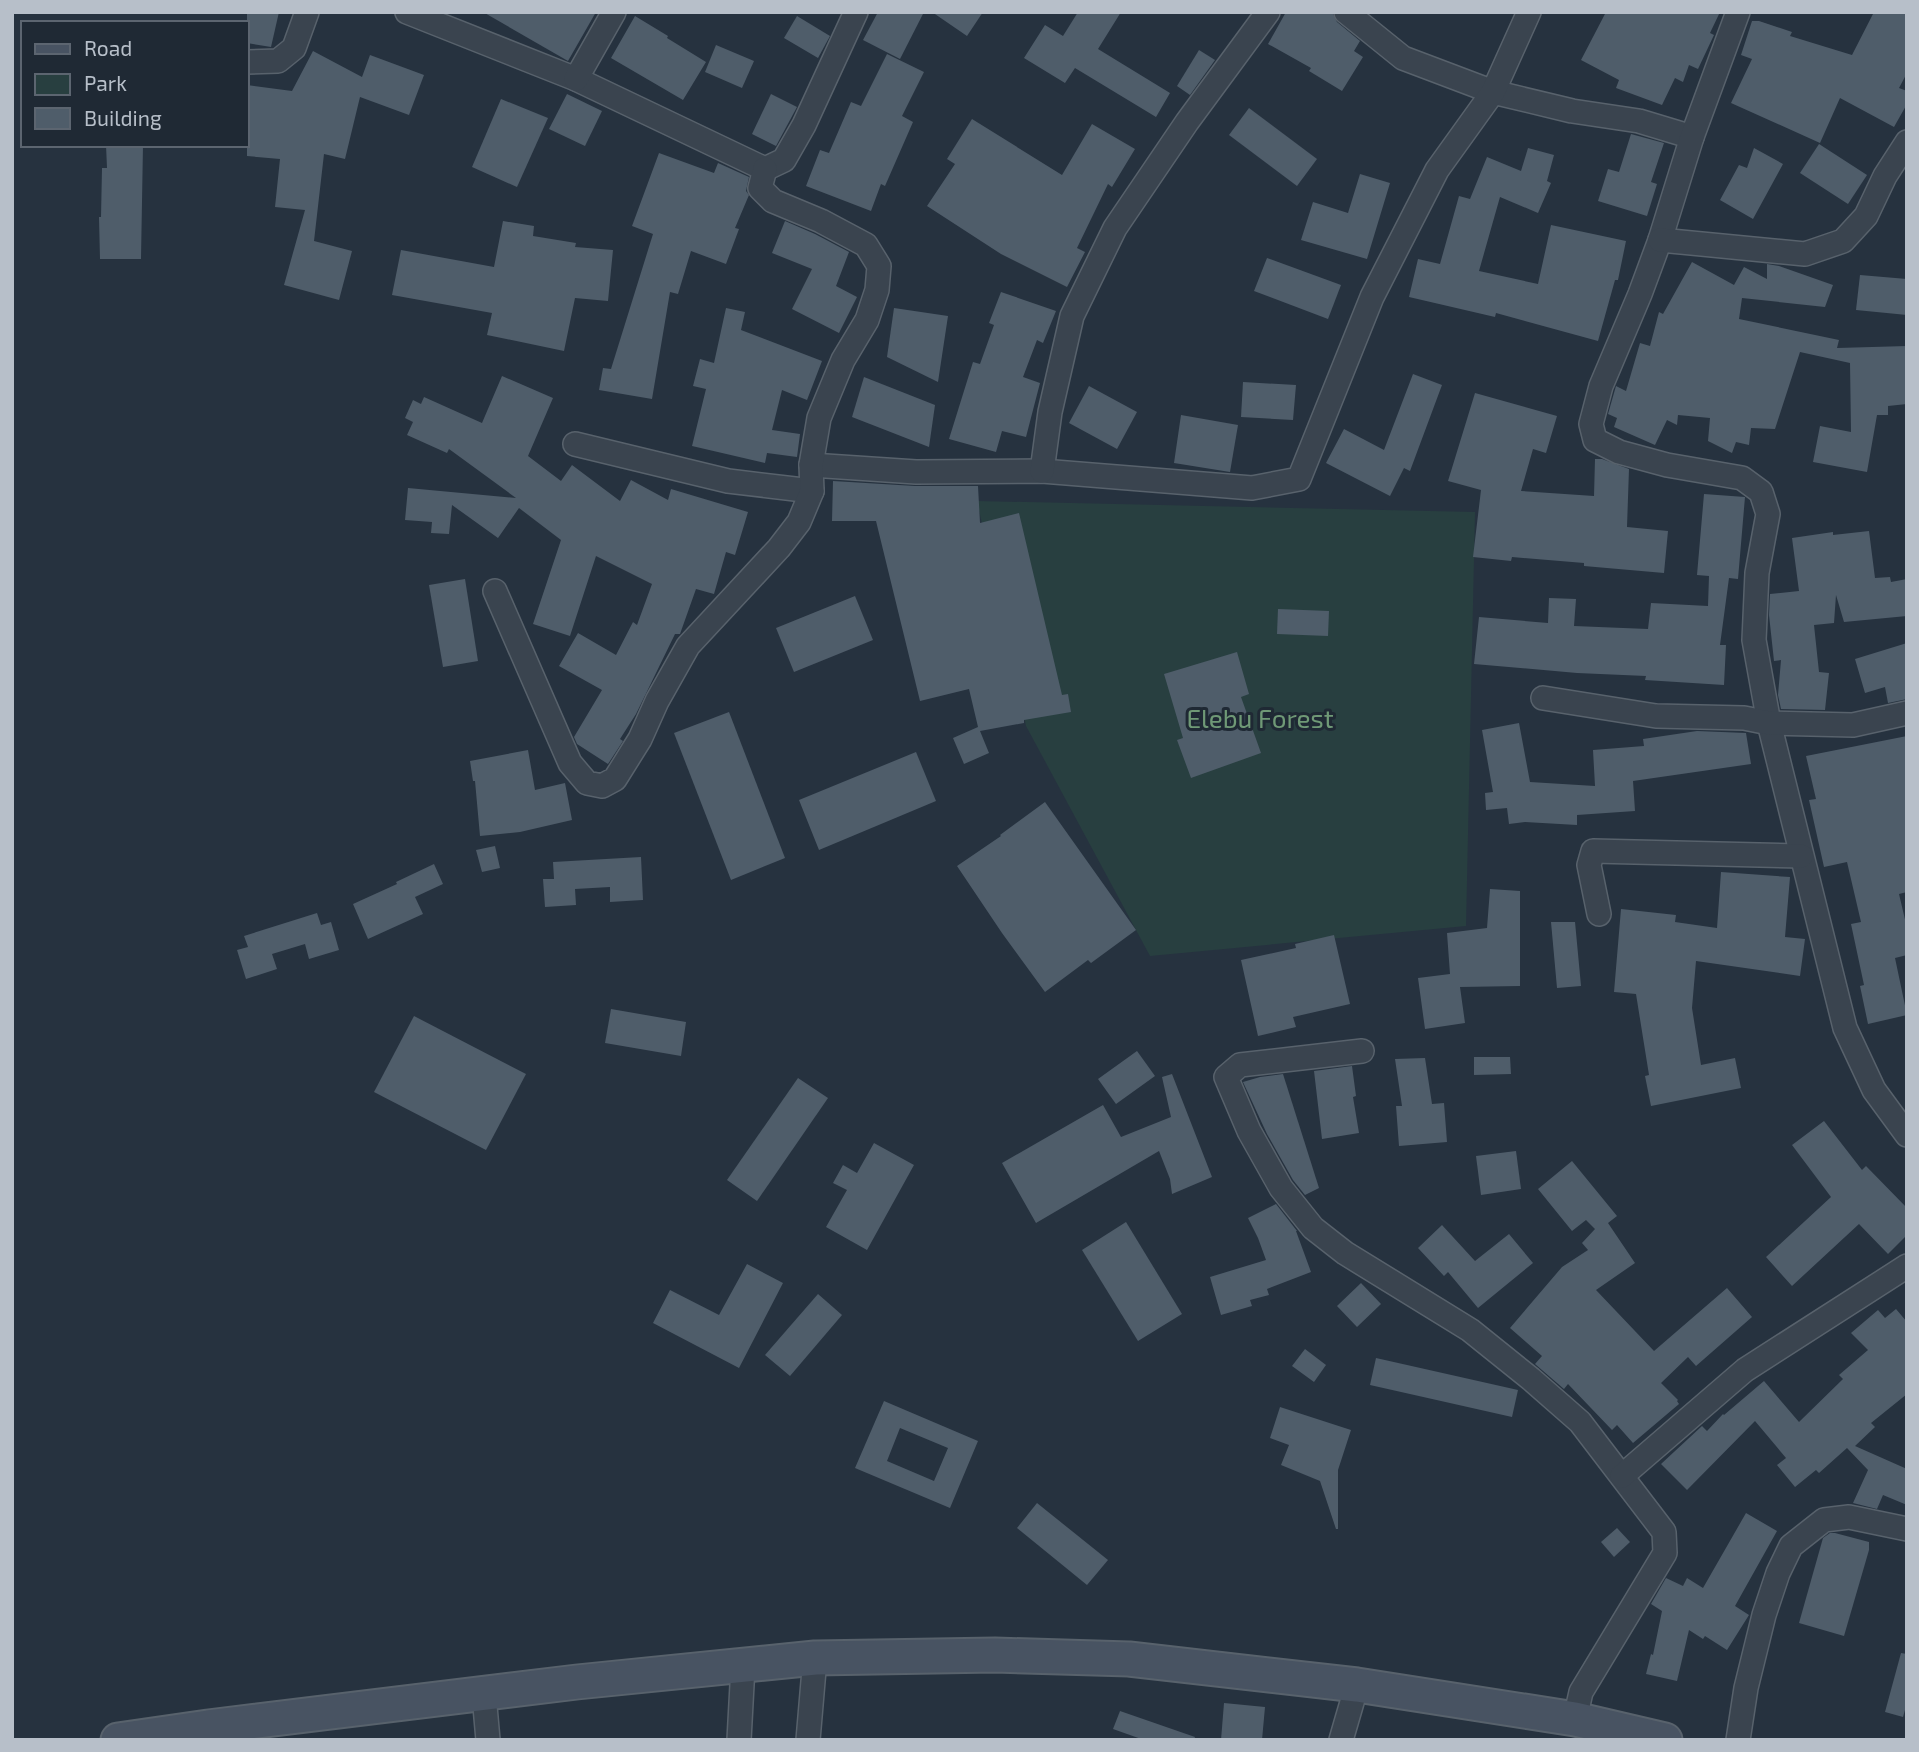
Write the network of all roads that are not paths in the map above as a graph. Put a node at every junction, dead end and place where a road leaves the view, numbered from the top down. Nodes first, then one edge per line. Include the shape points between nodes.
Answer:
1 (307, 12) edge
2 (407, 12) edge
3 (614, 12) edge
4 (856, 12) edge
5 (1268, 12) edge
6 (1346, 12) edge
7 (1529, 12) edge
8 (1738, 12) edge
9 (248, 62) edge
10 (576, 79) junction
11 (1493, 92) junction
12 (1692, 136) junction
13 (1906, 146) edge
14 (765, 169) junction
15 (1660, 240) junction
16 (575, 444) dead end
17 (811, 465) junction
18 (1042, 471) junction
19 (811, 491) junction
20 (495, 591) dead end
21 (1543, 698) dead end
22 (1907, 713) edge
23 (1769, 723) junction
24 (1801, 856) junction
25 (1599, 914) dead end
26 (1362, 1051) dead end
27 (1907, 1135) edge
28 (1907, 1266) edge
29 (1622, 1476) junction
30 (1907, 1529) edge
31 (815, 1658) junction
32 (743, 1666) junction
33 (1357, 1685) junction
34 (484, 1695) junction
35 (1575, 1719) junction
36 (208, 1733) edge
37 (1604, 1733) edge
38 (118, 1740) edge
39 (488, 1740) edge
40 (739, 1740) edge
41 (808, 1740) edge
42 (1341, 1740) edge
43 (1665, 1740) edge
44 (1738, 1740) edge

1 - 9 street via 294,48 278,61
2 - 10 street
3 - 10 street
4 - 14 street via 785,160
5 - 18 street via 1115,228 1072,316
6 - 11 street via 1403,58
7 - 11 street
8 - 12 street
10 - 14 street
11 - 12 street
11 - 18 street via 1437,170 1372,297 1300,479 1252,488
12 - 15 street
13 - 15 street via 1866,216 1843,241 1805,254
14 - 17 street via 760,188 773,201 866,245 879,266 867,320 843,360 819,418
15 - 23 street via 1601,386 1591,424 1595,440 1619,452 1742,478 1761,492 1768,514 1757,573 1754,640
16 - 19 street via 728,481
17 - 18 street via 916,472
17 - 19 street
19 - 20 street via 799,522 779,548 688,646 640,739 615,779 602,786 587,783 570,763
21 - 23 street via 1656,716
22 - 23 street via 1853,725
23 - 24 street
24 - 25 street via 1593,851 1589,865
24 - 27 street via 1845,1028 1874,1090
26 - 29 street via 1240,1065 1226,1077 1281,1188 1313,1228 1345,1253 1469,1330 1531,1379 1580,1422
28 - 29 street via 1745,1370
29 - 35 street via 1664,1532 1665,1553 1581,1692
30 - 44 street via 1849,1517 1824,1520 1791,1546 1764,1615
31 - 32 main road
31 - 33 main road via 995,1655 1129,1659
31 - 41 street
32 - 34 main road
32 - 40 street
33 - 35 main road
33 - 42 street
34 - 36 main road
34 - 39 street
35 - 37 main road
36 - 38 main road
37 - 43 main road

